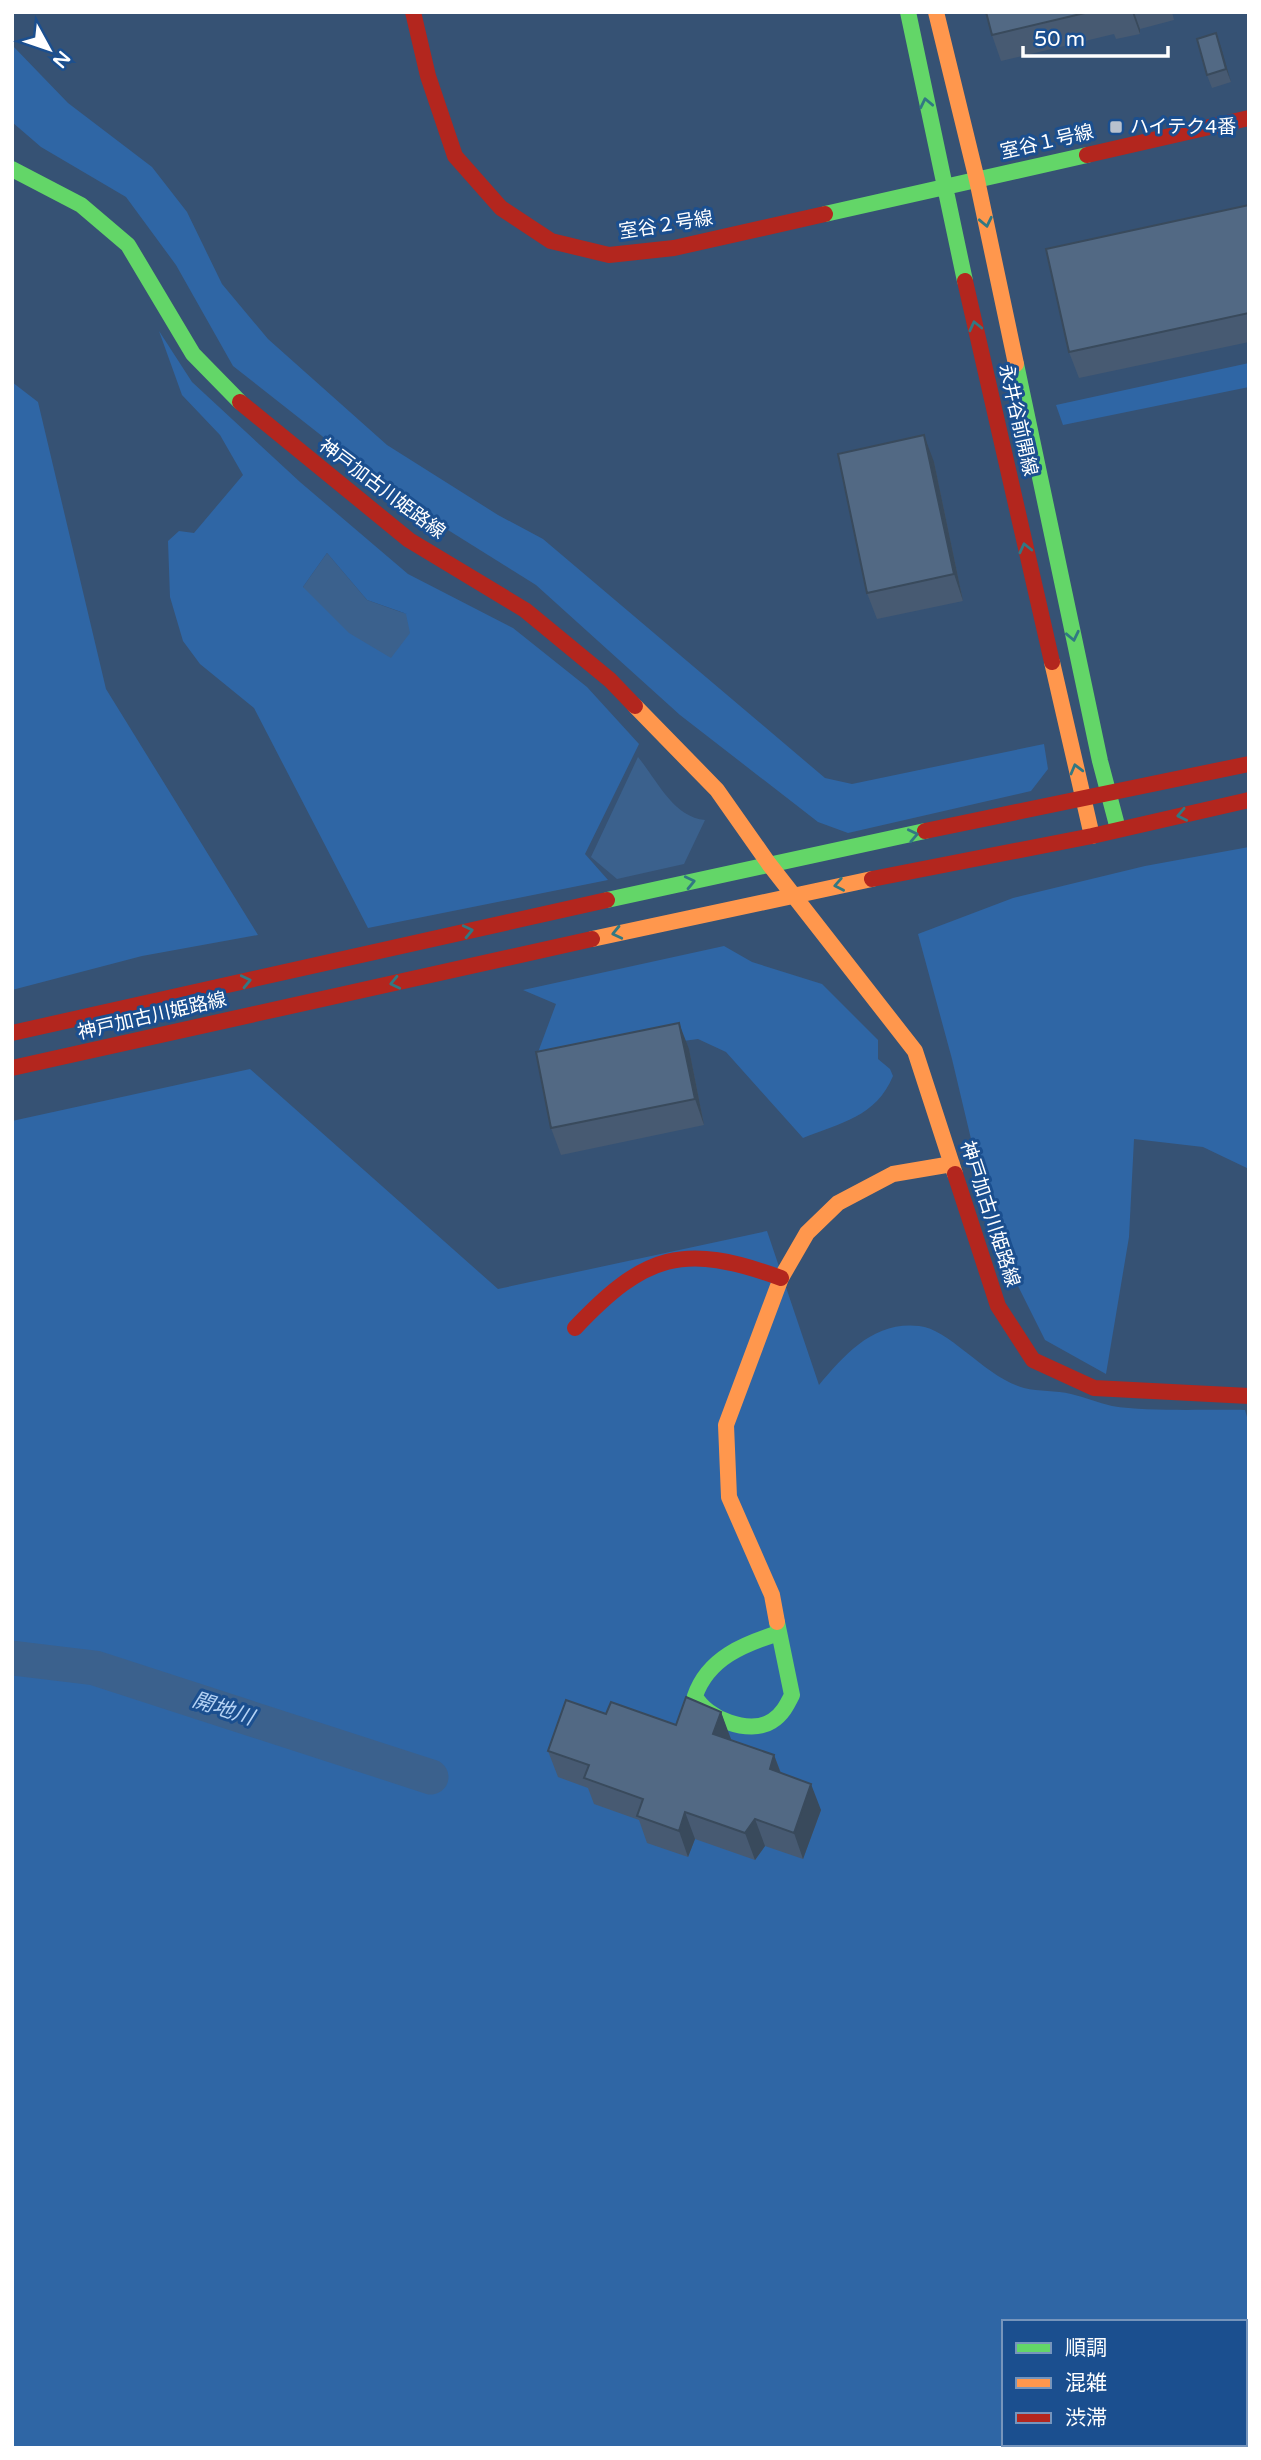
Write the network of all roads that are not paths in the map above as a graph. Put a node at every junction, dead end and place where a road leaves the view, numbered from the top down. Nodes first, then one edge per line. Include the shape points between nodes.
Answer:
1 (413, 12) edge
2 (908, 12) edge
3 (936, 12) edge
4 (1249, 118) edge
5 (12, 169) edge
6 (977, 180) junction
7 (944, 188) junction
8 (1249, 764) edge
9 (1110, 794) junction
10 (1084, 800) junction
11 (1249, 800) edge
12 (1118, 829) junction
13 (1092, 836) junction
14 (769, 864) junction
15 (792, 894) junction
16 (12, 1033) edge
17 (12, 1068) edge
18 (952, 1164) junction
19 (781, 1278) junction
20 (575, 1328) dead end
21 (1249, 1396) edge
22 (779, 1633) junction

1 - 7 main road, 室谷２号線 via 428,76 455,156 501,208 551,241 610,255 674,248
7 -> 2 main road, 永井谷前開線
3 - 6 main road, 永井谷前開線
4 - 6 main road, 室谷１号線
5 - 14 main road, 神戸加古川姫路線 via 81,205 128,245 193,354 248,411 409,540 526,610 610,680 718,790
6 - 7 main road, 室谷２号線
6 -> 9 main road, 永井谷前開線
10 -> 7 main road, 永井谷前開線
8 - 9 main road, 神戸加古川姫路線
9 - 10 main road, 神戸加古川姫路線
9 - 12 main road, 永井谷前開線
10 - 13 main road, 永井谷前開線
14 -> 10 main road, 神戸加古川姫路線
11 -> 12 main road, 神戸加古川姫路線
12 - 13 main road, 神戸加古川姫路線
13 -> 15 main road, 神戸加古川姫路線
14 - 15 main road, 神戸加古川姫路線
16 -> 14 main road, 神戸加古川姫路線
15 -> 17 main road, 神戸加古川姫路線
15 - 18 main road, 神戸加古川姫路線 via 915,1051
18 - 19 main road via 893,1174 838,1203 807,1233
18 - 21 main road, 神戸加古川姫路線 via 998,1306 1033,1360 1094,1388
19 - 20 main road via 719,1260 679,1261 641,1270 604,1297
19 - 22 main road via 726,1425 730,1497 772,1595
22 - 22 main road via 748,1642 719,1662 697,1685 695,1696 702,1710 746,1728 765,1727 785,1710 792,1695

